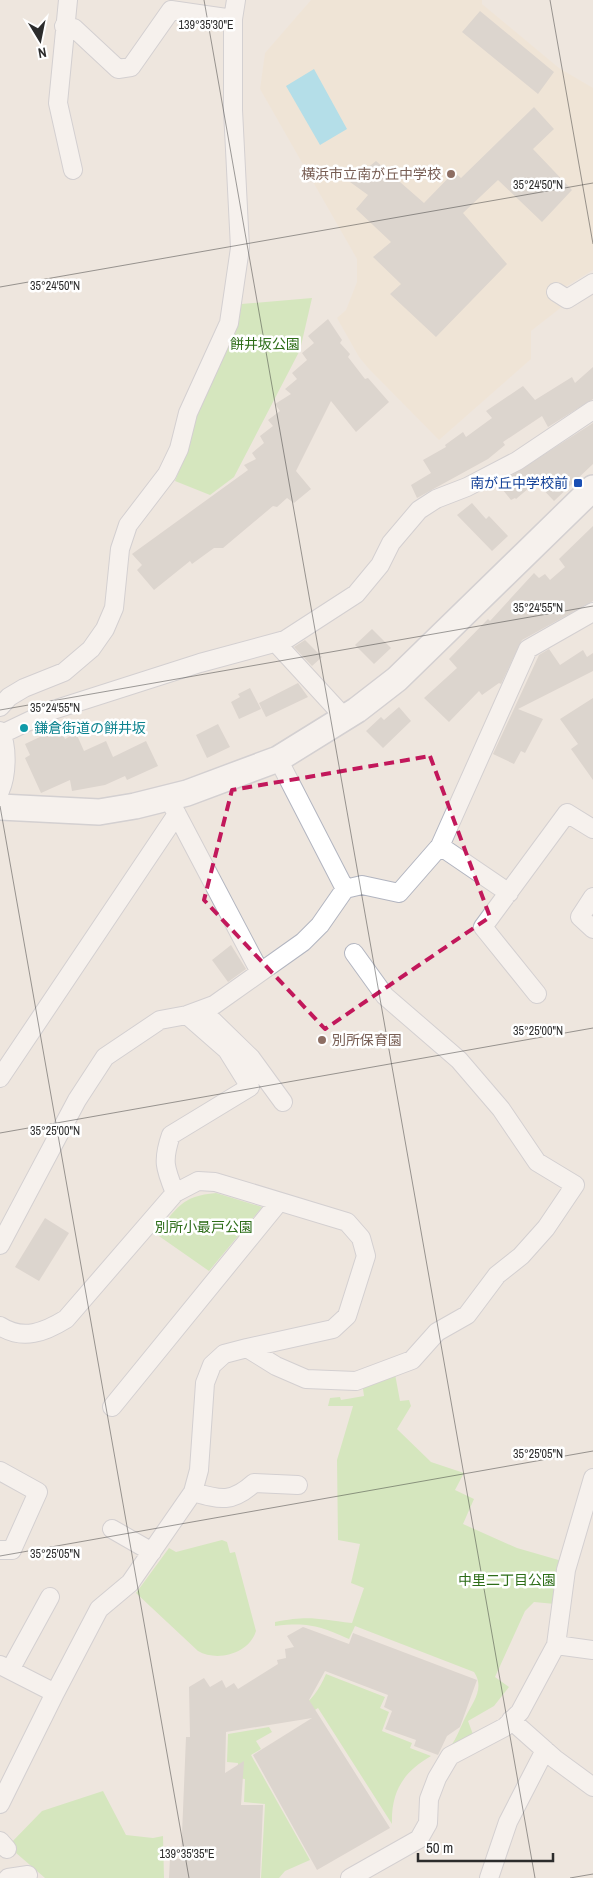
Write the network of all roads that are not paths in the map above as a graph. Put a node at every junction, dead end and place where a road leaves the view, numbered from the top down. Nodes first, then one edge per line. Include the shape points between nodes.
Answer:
1 (68, 0) edge
2 (236, 0) edge
3 (233, 19) junction
4 (64, 26) junction
5 (73, 170) dead end
6 (593, 283) edge
7 (556, 292) dead end
8 (593, 410) edge
9 (593, 488) edge
10 (593, 612) edge
11 (276, 643) junction
12 (0, 707) edge
13 (345, 718) junction
14 (1, 732) edge
15 (278, 759) junction
16 (0, 791) edge
17 (172, 806) junction
18 (0, 807) edge
19 (593, 829) edge
20 (440, 846) junction
21 (345, 889) junction
22 (509, 893) junction
23 (593, 897) edge
24 (593, 928) edge
25 (354, 953) dead end
26 (260, 972) junction
27 (537, 994) dead end
28 (193, 1020) junction
29 (0, 1078) edge
30 (283, 1102) dead end
31 (175, 1193) junction
32 (279, 1202) junction
33 (0, 1245) edge
34 (0, 1326) edge
35 (247, 1348) junction
36 (112, 1407) dead end
37 (0, 1471) edge
38 (593, 1478) edge
39 (298, 1485) dead end
40 (193, 1492) junction
41 (112, 1529) dead end
42 (0, 1550) edge
43 (152, 1552) junction
44 (50, 1597) dead end
45 (556, 1645) junction
46 (593, 1650) edge
47 (5, 1668) edge
48 (55, 1693) junction
49 (512, 1720) junction
50 (545, 1750) junction
51 (593, 1786) edge
52 (0, 1804) edge
53 (28, 1875) dead end
54 (8, 1878) edge
55 (350, 1878) edge
56 (489, 1878) edge

1 - 4 street
2 - 3 street
3 - 4 street via 171,10 131,67 118,69 74,28
3 - 12 street via 235,188 240,248 229,323 188,412 167,474 128,524 120,549 114,608 105,629 91,649 64,672 24,688
4 - 5 street via 58,103
6 - 7 street via 567,299
8 - 11 street via 517,461 419,510 391,543 380,565 356,594
9 - 13 street via 397,679
10 - 20 street via 528,649
11 - 13 street
11 - 14 street via 200,663 50,711
13 - 15 street
14 - 16 street via 6,757
15 - 17 street via 187,794
15 - 21 street
17 - 18 street via 135,806 98,812
17 - 26 street
17 - 29 street
19 - 22 street via 568,813
20 - 21 street via 399,892 362,885
20 - 22 street
21 - 26 street via 320,925 303,942
22 - 27 street via 484,927
23 - 24 street via 580,917
25 - 35 street via 385,996 459,1060 501,1109 537,1162 575,1184 546,1228 521,1256 497,1275 467,1315 437,1332 412,1360 356,1381 306,1379
26 - 28 street
28 - 30 street via 213,1021 251,1058
28 - 31 street via 227,1050 250,1087 171,1134 164,1154
28 - 33 street via 160,1020 106,1058 77,1100
31 - 32 street via 198,1181 215,1182
31 - 34 street via 66,1319 49,1329 30,1334
32 - 35 street via 347,1222 360,1238 366,1256 347,1316 333,1330
32 - 36 street
35 - 40 street via 224,1354 212,1365 205,1383 199,1470
37 - 42 street via 38,1492 12,1550
38 - 45 street via 566,1570
39 - 40 street via 254,1483 240,1496 219,1500
40 - 43 street
41 - 43 street
43 - 48 street via 130,1583 99,1609
44 - 47 street
45 - 46 street
45 - 49 street via 520,1712
47 - 48 street
48 - 52 street
49 - 50 street
49 - 55 street via 505,1727 450,1756 437,1778 429,1799 428,1823 418,1839
50 - 51 street
50 - 56 street via 508,1822
53 - 54 street

